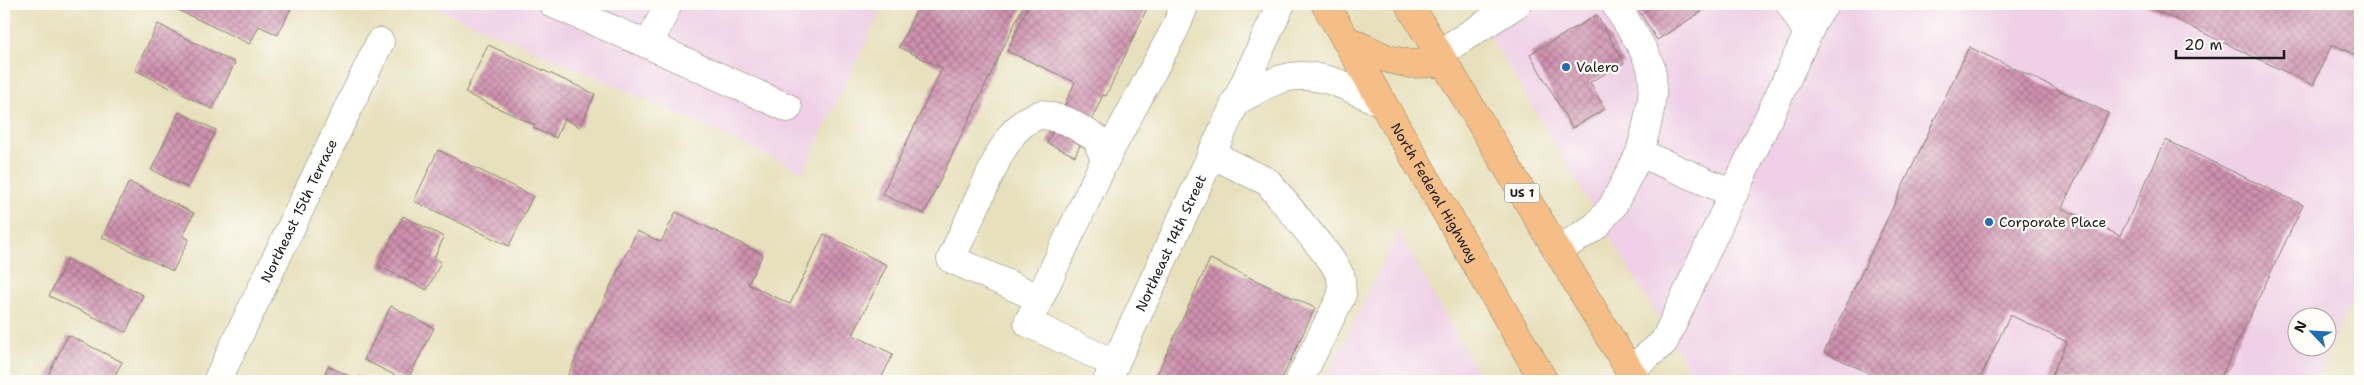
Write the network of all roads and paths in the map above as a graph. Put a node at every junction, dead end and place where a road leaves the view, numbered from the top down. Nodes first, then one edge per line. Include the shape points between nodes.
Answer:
1 (553, 4) edge
2 (668, 4) edge
3 (1185, 4) edge
4 (1281, 4) edge
5 (1325, 4) edge
6 (1409, 4) edge
7 (1517, 4) edge
8 (1615, 4) edge
9 (1790, 4) edge
10 (1825, 4) edge
11 (1808, 34) junction
12 (1345, 40) junction
13 (380, 42) dead end
14 (649, 45) junction
15 (1440, 59) junction
16 (1235, 102) junction
17 (1381, 102) junction
18 (788, 108) dead end
19 (1640, 153) junction
20 (1211, 154) junction
21 (1105, 160) junction
22 (1734, 194) junction
23 (1557, 251) junction
24 (1039, 298) junction
25 (1111, 372) edge
26 (1632, 376) edge
27 (217, 381) edge
28 (1299, 381) edge
29 (1544, 381) edge

1 - 14 street
2 - 14 street
3 - 21 street
4 - 16 street, Northeast 14th Street
5 - 12 main road, North Federal Highway
6 - 15 main road, US 1
7 - 15 street
8 - 19 street via 1650,65 1652,88
9 - 11 street
10 - 11 street
11 - 22 street
12 - 15 main road via 1388,59 1411,64
12 - 17 main road, North Federal Highway
13 - 27 street, Northeast 15th Terrace
14 - 18 street
15 - 23 main road, US 1
16 - 17 street via 1280,80 1304,76 1319,77
16 - 20 street, Northeast 14th Street
17 - 29 main road, North Federal Highway
19 - 22 street
19 - 23 street via 1612,207 1596,226
20 - 25 street, Northeast 14th Street
20 - 28 street via 1268,182 1333,262 1341,277 1342,295
21 - 24 street
21 - 24 street via 1096,138 1067,121 1041,114 1026,121 1013,133 1000,153 951,259
22 - 26 street via 1664,342
23 - 26 main road, US 1
24 - 25 street via 1028,323

